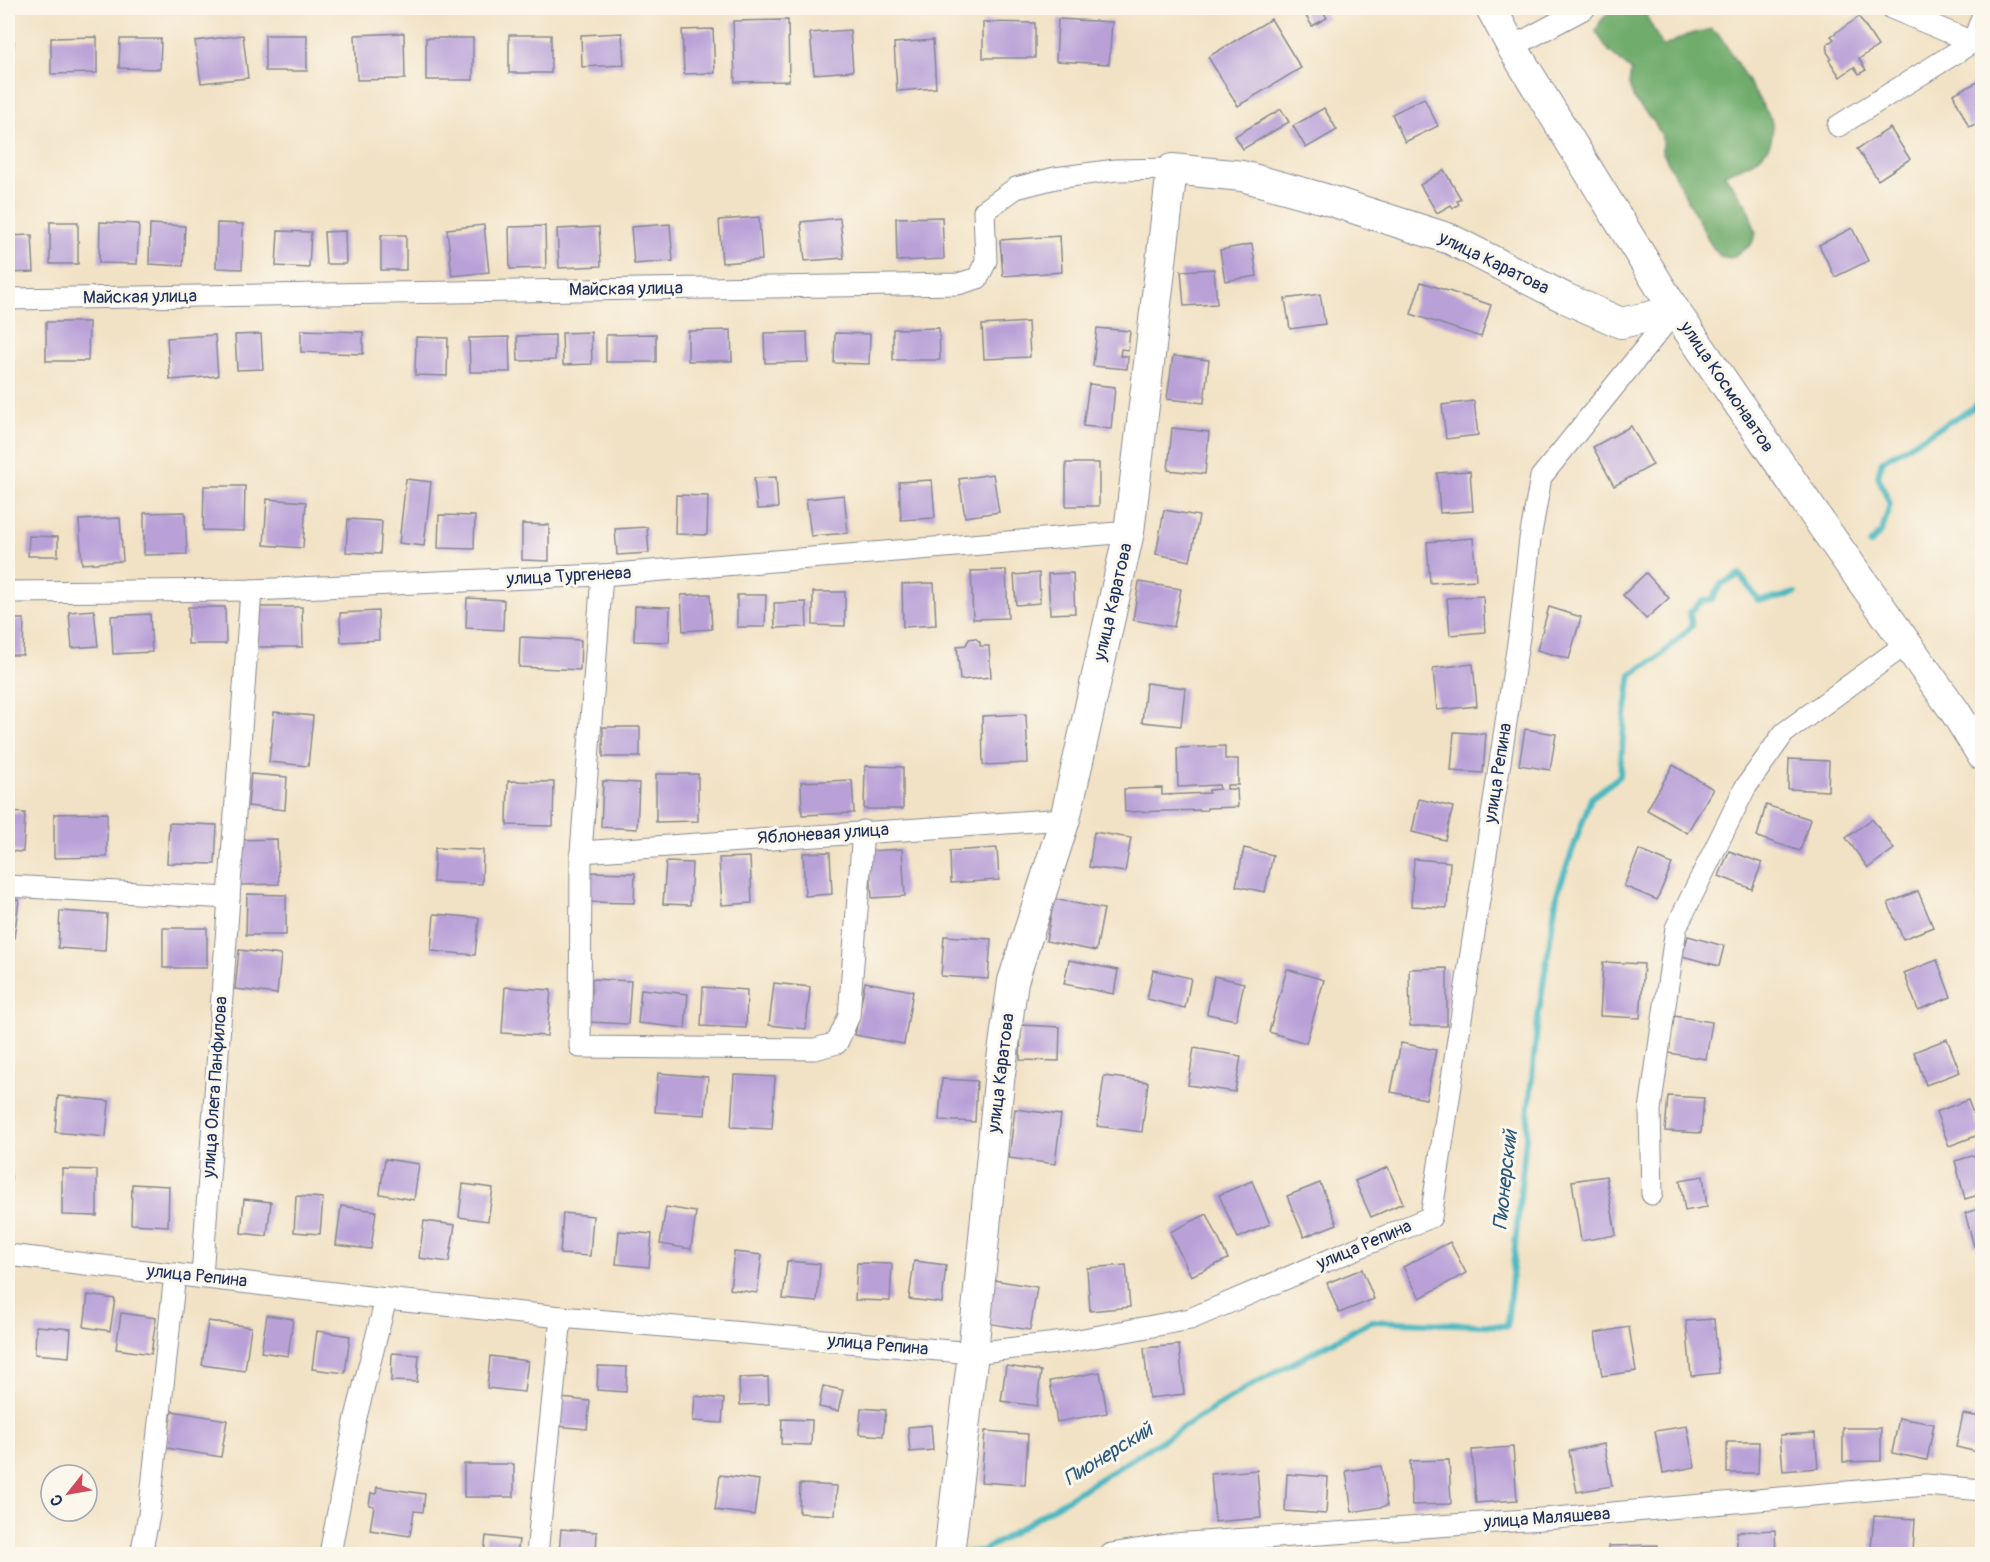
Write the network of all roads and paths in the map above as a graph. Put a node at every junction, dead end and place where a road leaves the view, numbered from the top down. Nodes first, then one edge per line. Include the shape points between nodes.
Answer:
1 (1491, 8) edge
2 (1585, 8) edge
3 (1891, 8) edge
4 (1983, 17) edge
5 (1978, 44) edge
6 (1512, 47) junction
7 (1838, 126) dead end
8 (1172, 169) junction
9 (8, 299) edge
10 (1675, 311) junction
11 (1129, 532) junction
12 (602, 575) junction
13 (251, 590) junction
14 (8, 592) edge
15 (1906, 644) junction
16 (1983, 755) edge
17 (1065, 819) junction
18 (863, 831) junction
19 (581, 852) junction
20 (8, 886) edge
21 (229, 898) junction
22 (1652, 1194) dead end
23 (8, 1255) edge
24 (175, 1274) junction
25 (202, 1276) junction
26 (386, 1299) junction
27 (561, 1317) junction
28 (973, 1353) junction
29 (1983, 1490) edge
30 (141, 1554) edge
31 (330, 1554) edge
32 (537, 1554) edge
33 (949, 1554) edge
34 (1111, 1554) edge

1 - 6 street, улица Космонавтов
2 - 6 street
3 - 5 street
4 - 5 street
5 - 7 street
6 - 10 street, улица Космонавтов
8 - 9 street, Майская улица via 1116,170 1016,188 984,211 987,261 978,278 958,284
8 - 10 street, улица Каратова via 1242,176 1450,239 1621,323
8 - 11 street, улица Каратова
10 - 15 street, улица Космонавтов
10 - 28 street, улица Репина via 1541,477 1431,1217 1191,1318 1073,1341
11 - 12 street, улица Тургенева
11 - 17 street, улица Каратова
12 - 13 street, улица Тургенева
12 - 19 street
13 - 14 street, улица Тургенева
13 - 21 street, улица Олега Панфилова
15 - 16 street, улица Космонавтов
15 - 22 street via 1784,733 1745,788 1676,928 1650,1110
17 - 18 street, Яблоневая улица
17 - 28 street, улица Каратова via 1013,981 999,1081
18 - 19 street, Яблоневая улица
18 - 19 street via 849,1016 837,1044 815,1049 580,1047
20 - 21 street
21 - 25 street, улица Олега Панфилова
23 - 24 street, улица Репина
24 - 25 street, улица Репина
24 - 30 street via 156,1461
25 - 26 street, улица Репина
26 - 27 street, улица Репина
26 - 31 street via 356,1417
27 - 28 street, улица Репина
27 - 32 street
28 - 33 street, улица Каратова
29 - 34 street, улица Маляшева via 1926,1485 1556,1518 1173,1544

